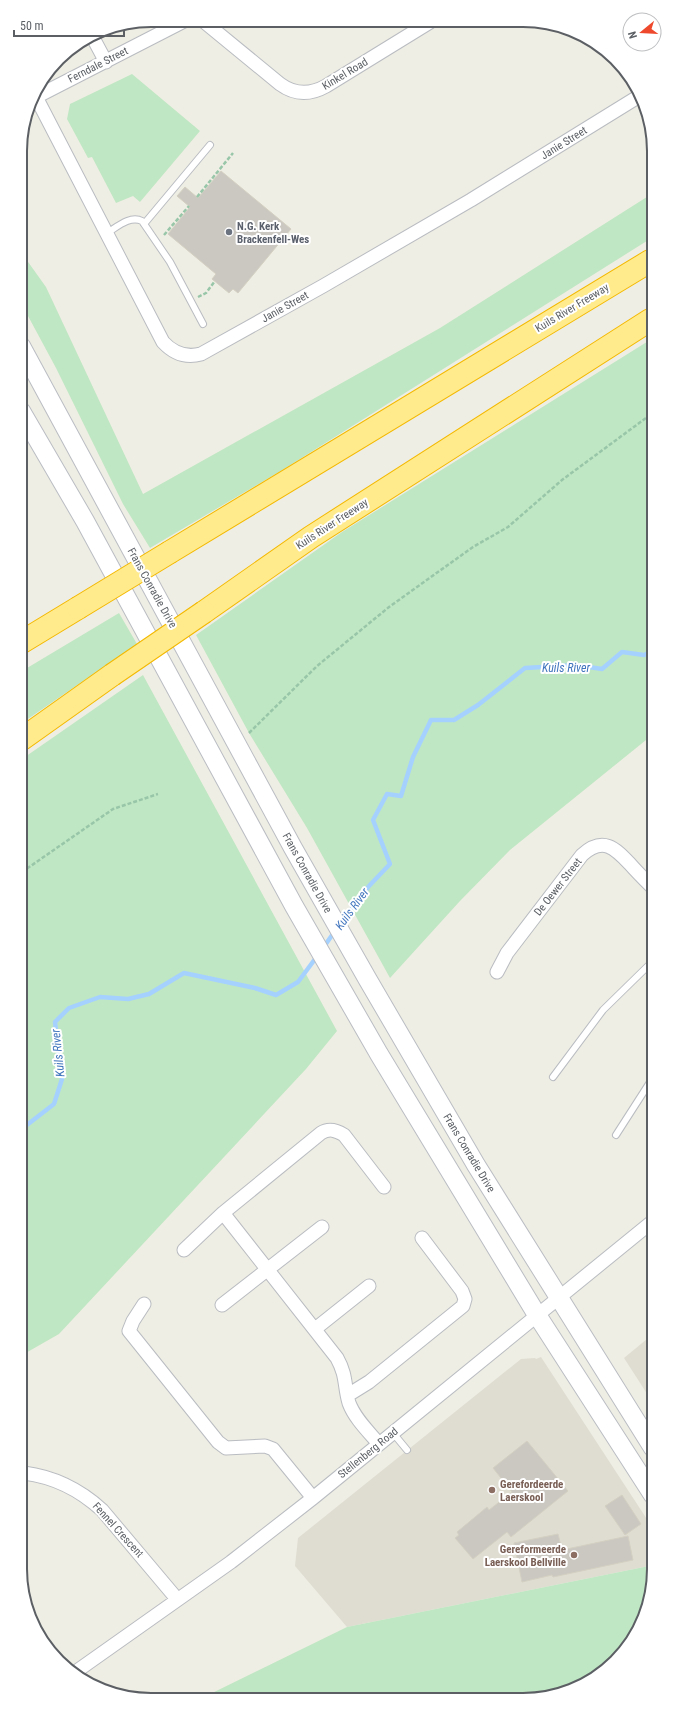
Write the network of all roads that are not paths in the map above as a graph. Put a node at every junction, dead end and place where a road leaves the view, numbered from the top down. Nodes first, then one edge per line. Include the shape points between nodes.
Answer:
1 (173, 27) edge
2 (211, 27) edge
3 (422, 27) edge
4 (95, 41) edge
5 (106, 62) junction
6 (41, 95) edge
7 (636, 99) edge
8 (37, 103) edge
9 (210, 145) dead end
10 (144, 224) junction
11 (107, 233) junction
12 (647, 263) edge
13 (647, 322) edge
14 (203, 324) dead end
15 (27, 357) edge
16 (27, 421) edge
17 (27, 639) edge
18 (27, 735) edge
19 (647, 882) edge
20 (647, 967) edge
21 (497, 972) dead end
22 (553, 1077) dead end
23 (647, 1087) edge
24 (616, 1135) dead end
25 (384, 1187) dead end
26 (223, 1213) junction
27 (647, 1226) edge
28 (322, 1227) dead end
29 (422, 1238) dead end
30 (184, 1250) dead end
31 (269, 1270) junction
32 (369, 1286) dead end
33 (559, 1297) junction
34 (144, 1304) dead end
35 (222, 1305) dead end
36 (537, 1315) junction
37 (315, 1328) junction
38 (348, 1395) junction
39 (393, 1433) junction
40 (647, 1438) edge
41 (379, 1444) junction
42 (407, 1450) dead end
43 (27, 1473) edge
44 (647, 1484) edge
45 (313, 1498) junction
46 (177, 1599) junction
47 (79, 1669) edge

1 - 5 street, Ferndale Street
2 - 3 street, Kinkel Road via 280,84 294,92 310,93 326,86
4 - 5 street
5 - 6 street, Ferndale Street
7 - 11 street, Janie Street via 465,204 195,356 177,353 163,342
8 - 11 street, Janie Street
9 - 10 lane
10 - 11 lane via 138,219 130,219
10 - 14 lane via 170,262
12 - 17 highway, Kuils River Freeway, bridge
13 - 18 highway, Kuils River Freeway, bridge via 311,537
15 - 33 street, Frans Conradie Drive via 357,962 472,1159
16 - 36 street via 85,521 306,927 446,1167
19 - 21 street, De Oewer Street via 616,849 602,846 590,849 582,855 507,953
20 - 22 lane via 596,1018
23 - 24 lane
25 - 26 street via 344,1136 335,1130 329,1130 321,1133
26 - 30 street
26 - 31 street
27 - 33 street, Stellenberg Road
28 - 31 street
29 - 38 street via 462,1291 465,1299 463,1306 369,1382
31 - 35 street
31 - 37 street
32 - 37 street
33 - 36 street, Stellenberg Road
33 - 40 street, Frans Conradie Drive
34 - 45 street via 129,1331 218,1442 226,1448 265,1446 274,1450
36 - 39 street, Stellenberg Road
36 - 44 street
37 - 38 street via 343,1369
38 - 41 street via 357,1417
39 - 41 street, Stellenberg Road
39 - 42 lane
41 - 45 street, Stellenberg Road
43 - 46 street, Fennel Crescent via 66,1484 93,1501
45 - 46 street, Stellenberg Road via 231,1562
46 - 47 street, Stellenberg Road

